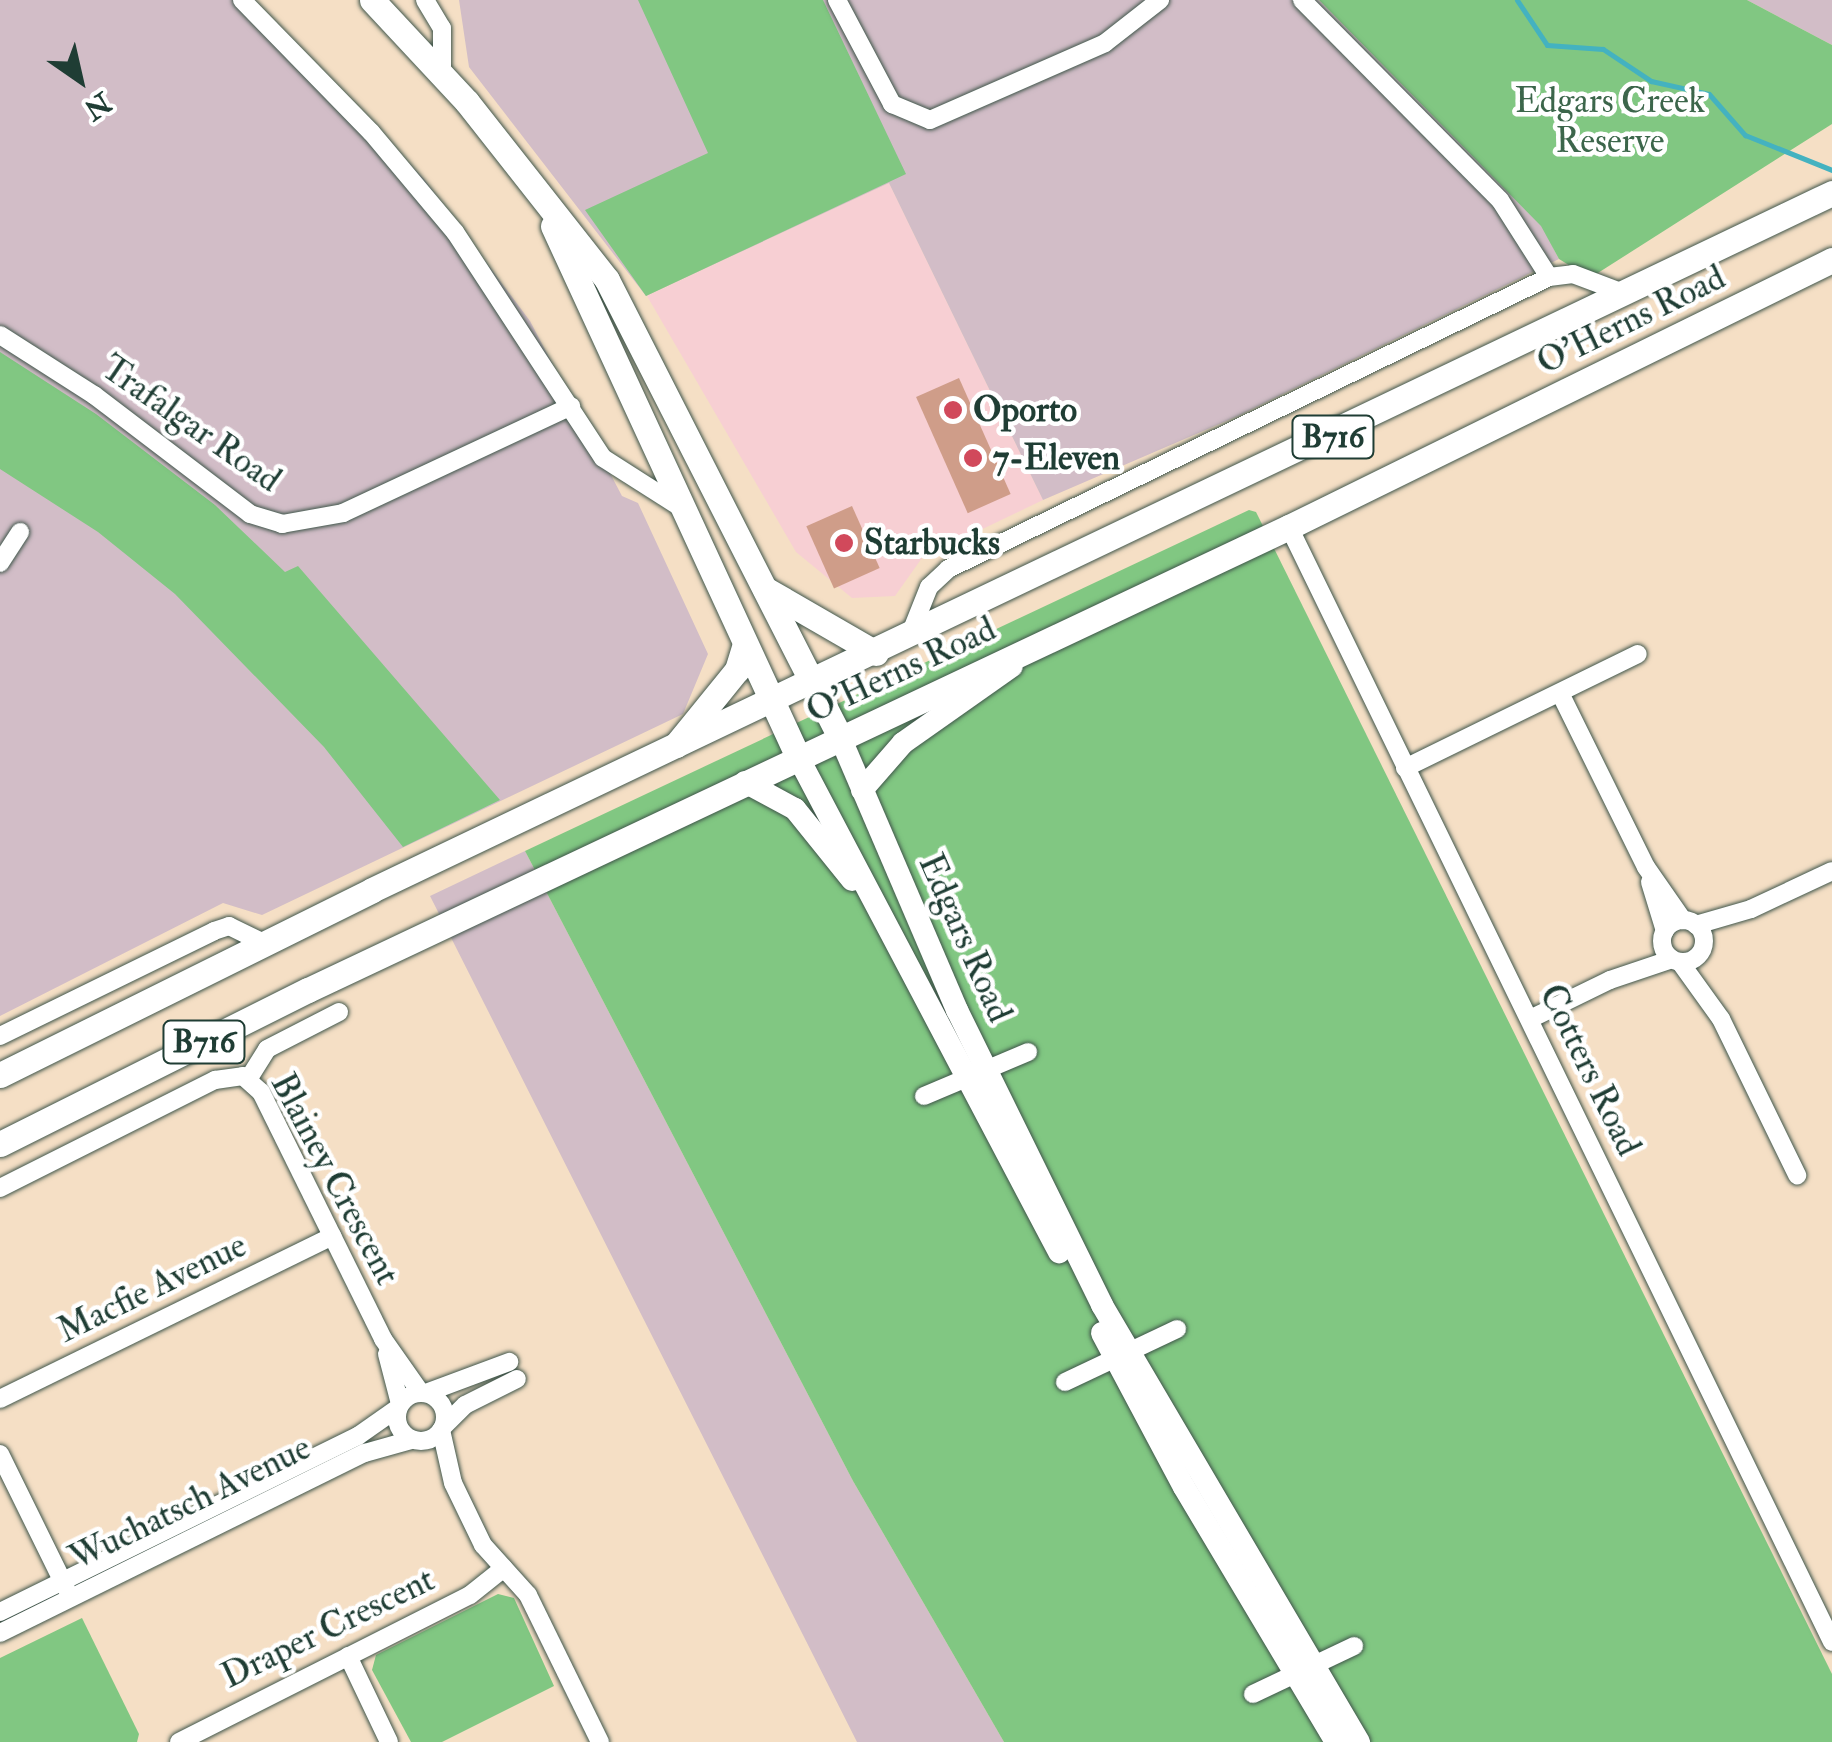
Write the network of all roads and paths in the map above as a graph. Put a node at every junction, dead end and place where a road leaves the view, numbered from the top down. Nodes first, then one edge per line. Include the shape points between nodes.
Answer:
1 (242, 0) edge
2 (372, 0) edge
3 (425, 0) edge
4 (837, 0) edge
5 (1160, 0) edge
6 (1302, 0) edge
7 (442, 74) junction
8 (515, 160) junction
9 (1828, 195) edge
10 (1832, 260) edge
11 (1550, 277) junction
12 (1626, 294) junction
13 (0, 335) edge
14 (571, 406) junction
15 (680, 507) junction
16 (1289, 527) junction
17 (20, 532) dead end
18 (0, 563) edge
19 (764, 589) junction
20 (909, 637) junction
21 (1052, 638) junction
22 (745, 644) junction
23 (876, 653) junction
24 (1638, 654) dead end
25 (814, 682) junction
26 (1560, 693) junction
27 (772, 702) junction
28 (840, 737) junction
29 (673, 749) junction
30 (798, 757) junction
31 (1406, 768) junction
32 (744, 782) junction
33 (862, 790) junction
34 (1646, 867) junction
35 (1832, 871) edge
36 (883, 917) junction
37 (1696, 935) junction
38 (1664, 936) junction
39 (264, 943) junction
40 (1676, 961) junction
41 (1610, 980) junction
42 (338, 1012) dead end
43 (1530, 1019) junction
44 (1721, 1019) junction
45 (0, 1036) edge
46 (1028, 1052) dead end
47 (977, 1073) junction
48 (0, 1075) edge
49 (249, 1078) junction
50 (924, 1096) dead end
51 (0, 1144) edge
52 (1797, 1174) dead end
53 (0, 1188) edge
54 (332, 1236) junction
55 (1177, 1329) dead end
56 (383, 1340) junction
57 (1123, 1355) junction
58 (1065, 1382) dead end
59 (423, 1393) junction
60 (0, 1399) edge
61 (399, 1406) junction
62 (442, 1428) junction
63 (412, 1440) junction
64 (0, 1454) edge
65 (454, 1483) junction
66 (504, 1568) junction
67 (67, 1590) junction
68 (0, 1612) edge
69 (0, 1633) edge
70 (1832, 1642) edge
71 (1354, 1646) dead end
72 (348, 1656) junction
73 (1301, 1672) junction
74 (1253, 1694) dead end
75 (179, 1742) edge
76 (390, 1742) edge
77 (600, 1742) edge
78 (1336, 1742) edge
79 (1359, 1742) edge

1 - 14 street via 425,194 521,324
2 - 7 main road, Edgars Road
3 - 7 street via 442,28
4 - 5 street via 892,104 930,120 1104,43
6 - 11 street via 1500,200
7 - 8 main road, Edgars Road
8 - 15 main road, Edgars Road via 591,299
8 - 19 main road, Edgars Road via 625,309
9 - 12 main road, O'Herns Road / B716
10 - 16 main road, O'Herns Road / B716
11 - 12 street via 1573,274
11 - 20 street, O'Herns Road via 948,569 929,587
12 - 20 main road, O'Herns Road / B716
13 - 14 street, Trafalgar Road via 94,394 250,514 282,524 344,513
14 - 15 street via 610,464
15 - 22 main road, Edgars Road
16 - 21 main road, O'Herns Road / B716
16 - 31 street, Cotters Road
17 - 18 street
19 - 23 main road
19 - 25 main road, Edgars Road
20 - 23 main road, O'Herns Road / B716
21 - 28 main road, O'Herns Road / B716
21 - 33 main road via 902,743
22 - 27 main road, Edgars Road
22 - 29 main road via 737,670
23 - 25 main road, O'Herns Road / B716
24 - 26 street
25 - 27 main road, O'Herns Road / B716
25 - 28 main road, Edgars Road
26 - 31 street
26 - 34 street
27 - 29 main road, O'Herns Road / B716
27 - 30 main road, Edgars Road
28 - 30 main road, O'Herns Road / B716
28 - 33 main road, Edgars Road
29 - 39 main road, O'Herns Road / B716
30 - 32 main road, O'Herns Road / B716
30 - 36 main road, Edgars Road
31 - 43 street, Cotters Road
32 - 36 main road via 795,809
32 - 51 main road, O'Herns Road / B716
33 - 47 main road, Edgars Road
34 - 37 street
34 - 38 street
35 - 37 street
36 - 47 main road, Edgars Road
37 - 38 street
37 - 40 street
37 - 44 street
38 - 40 street
38 - 41 street
39 - 45 street via 230,926 214,930
39 - 48 main road, O'Herns Road / B716
40 - 41 street
40 - 44 street
41 - 43 street
42 - 49 street via 268,1049
43 - 70 street, Cotters Road
44 - 52 street
46 - 47 street
47 - 50 street
47 - 57 main road, Edgars Road
49 - 53 street, Blainey Crescent via 215,1080
49 - 54 street, Blainey Crescent
54 - 56 street, Blainey Crescent
54 - 60 street, Macfie Avenue
55 - 57 street
56 - 59 street, Blainey Crescent
56 - 61 street, Blainey Crescent
57 - 58 street
57 - 73 main road, Edgars Road
59 - 61 street
59 - 62 street via 440,1402
59 - 62 street via 513,1371
61 - 63 street via 400,1430
61 - 67 street, Wuchatsch Avenue via 358,1436
62 - 63 street via 428,1440
62 - 65 street
63 - 65 street
63 - 67 street, Wuchatsch Avenue via 365,1453
64 - 67 street
65 - 66 street via 483,1545
66 - 72 street, Draper Crescent via 470,1595
66 - 77 street via 528,1595
67 - 68 street, Wuchatsch Avenue
67 - 69 street, Wuchatsch Avenue
71 - 73 street
72 - 75 street, Draper Crescent
72 - 76 street
73 - 74 street
73 - 78 main road, Edgars Road
73 - 79 main road, Edgars Road

